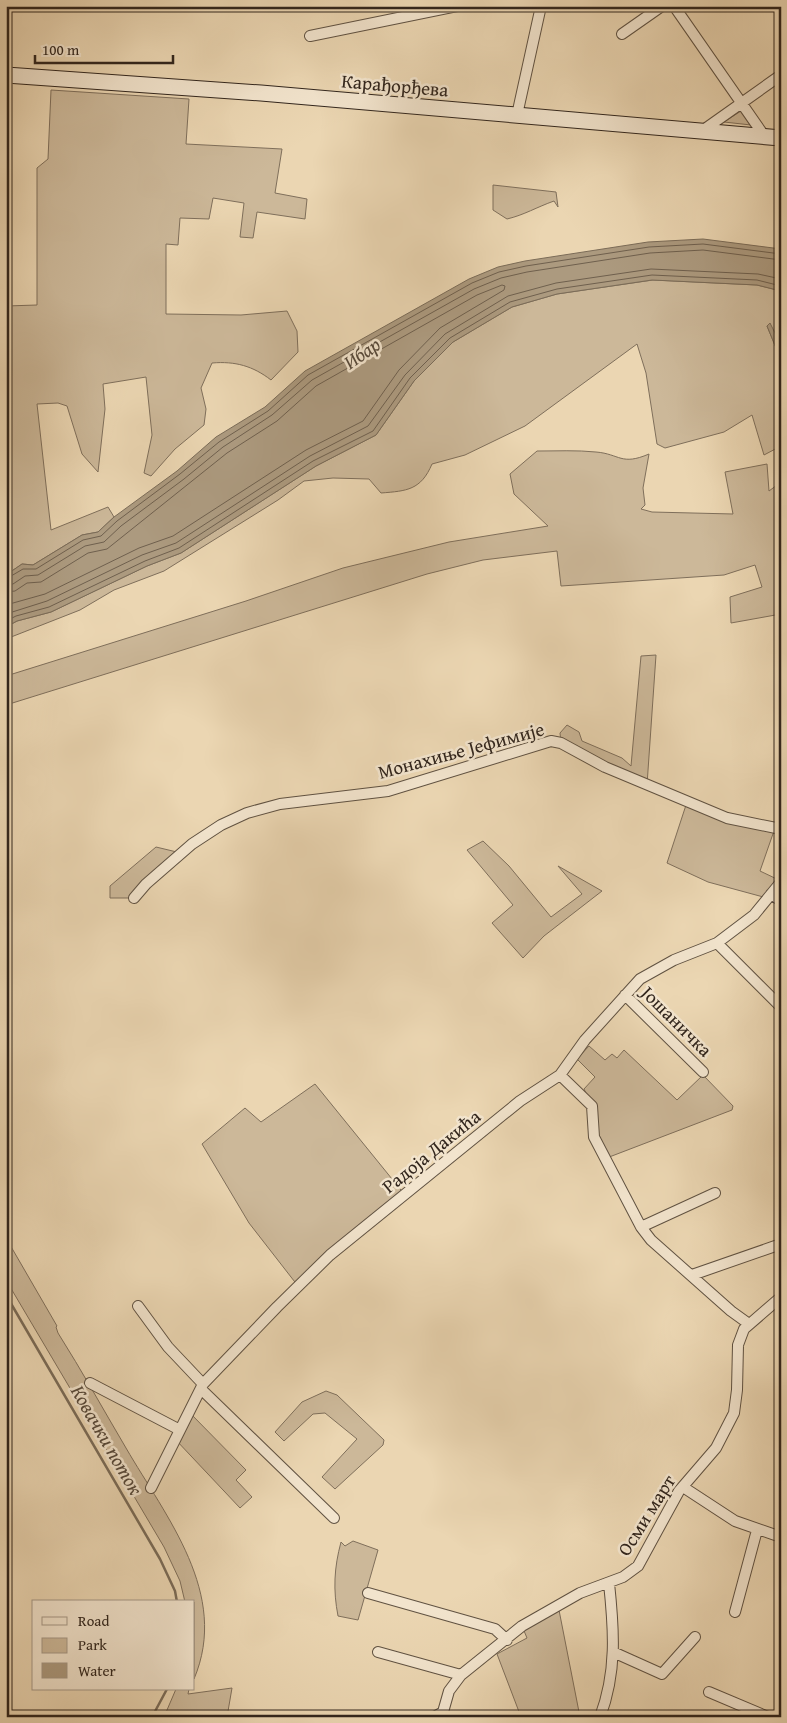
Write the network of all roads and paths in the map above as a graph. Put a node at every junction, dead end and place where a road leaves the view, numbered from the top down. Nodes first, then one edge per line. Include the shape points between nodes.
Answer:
1 (457, 6) edge
2 (541, 6) edge
3 (662, 6) edge
4 (674, 6) edge
5 (622, 34) dead end
6 (310, 36) dead end
7 (6, 75) edge
8 (781, 75) edge
9 (741, 103) junction
10 (517, 115) junction
11 (702, 131) junction
12 (765, 137) junction
13 (781, 138) edge
14 (781, 829) edge
15 (781, 882) edge
16 (772, 894) junction
17 (134, 898) dead end
18 (781, 901) edge
19 (717, 943) junction
20 (626, 994) junction
21 (781, 1007) edge
22 (703, 1072) dead end
23 (560, 1075) junction
24 (715, 1193) dead end
25 (641, 1227) junction
26 (781, 1244) edge
27 (692, 1276) junction
28 (781, 1297) edge
29 (138, 1306) dead end
30 (749, 1324) junction
31 (90, 1383) dead end
32 (202, 1387) junction
33 (180, 1430) junction
34 (683, 1487) junction
35 (150, 1488) dead end
36 (334, 1518) dead end
37 (757, 1530) junction
38 (781, 1537) edge
39 (609, 1583) junction
40 (368, 1593) dead end
41 (735, 1612) dead end
42 (695, 1637) dead end
43 (507, 1640) junction
44 (378, 1652) dead end
45 (613, 1652) junction
46 (461, 1675) junction
47 (709, 1692) dead end
48 (441, 1715) edge
49 (600, 1717) edge
50 (768, 1717) edge

1 - 6 street
2 - 10 street
3 - 5 street
4 - 9 street
7 - 10 street, Карађорђева
8 - 9 street
9 - 11 street
9 - 12 street
10 - 11 street, Карађорђева
11 - 12 street, Карађорђева
12 - 13 street, Карађорђева
14 - 17 street, Монахиње Јефимије via 726,818 551,741 388,791 280,804 248,813 221,825 192,844
15 - 16 street, Јошаничка
16 - 18 street
16 - 19 street, Јошаничка via 754,915
19 - 20 street, Јошаничка via 674,960 640,979
19 - 21 street
20 - 22 street, Јошаничка
20 - 23 street, Јошаничка via 585,1040
23 - 25 street via 592,1106 594,1137
23 - 32 street, Радоја Дакића via 520,1102 345,1241
24 - 25 street
25 - 27 street
26 - 27 street
27 - 30 street
28 - 30 street, Осми март
29 - 32 street
30 - 34 street, Осми март via 738,1345 734,1413 716,1448
31 - 33 street
32 - 33 street, Радоја Дакића
32 - 36 street
33 - 35 street, Радоја Дакића
34 - 37 street via 735,1521
34 - 39 street, Осми март via 638,1566
37 - 38 street
37 - 41 street
39 - 43 street, Осми март via 545,1612
39 - 45 street
40 - 43 street via 495,1629
42 - 45 street via 662,1674
43 - 46 street, Осми март
44 - 46 street
45 - 49 street via 611,1684
46 - 48 street, Осми март via 449,1691
47 - 50 street

